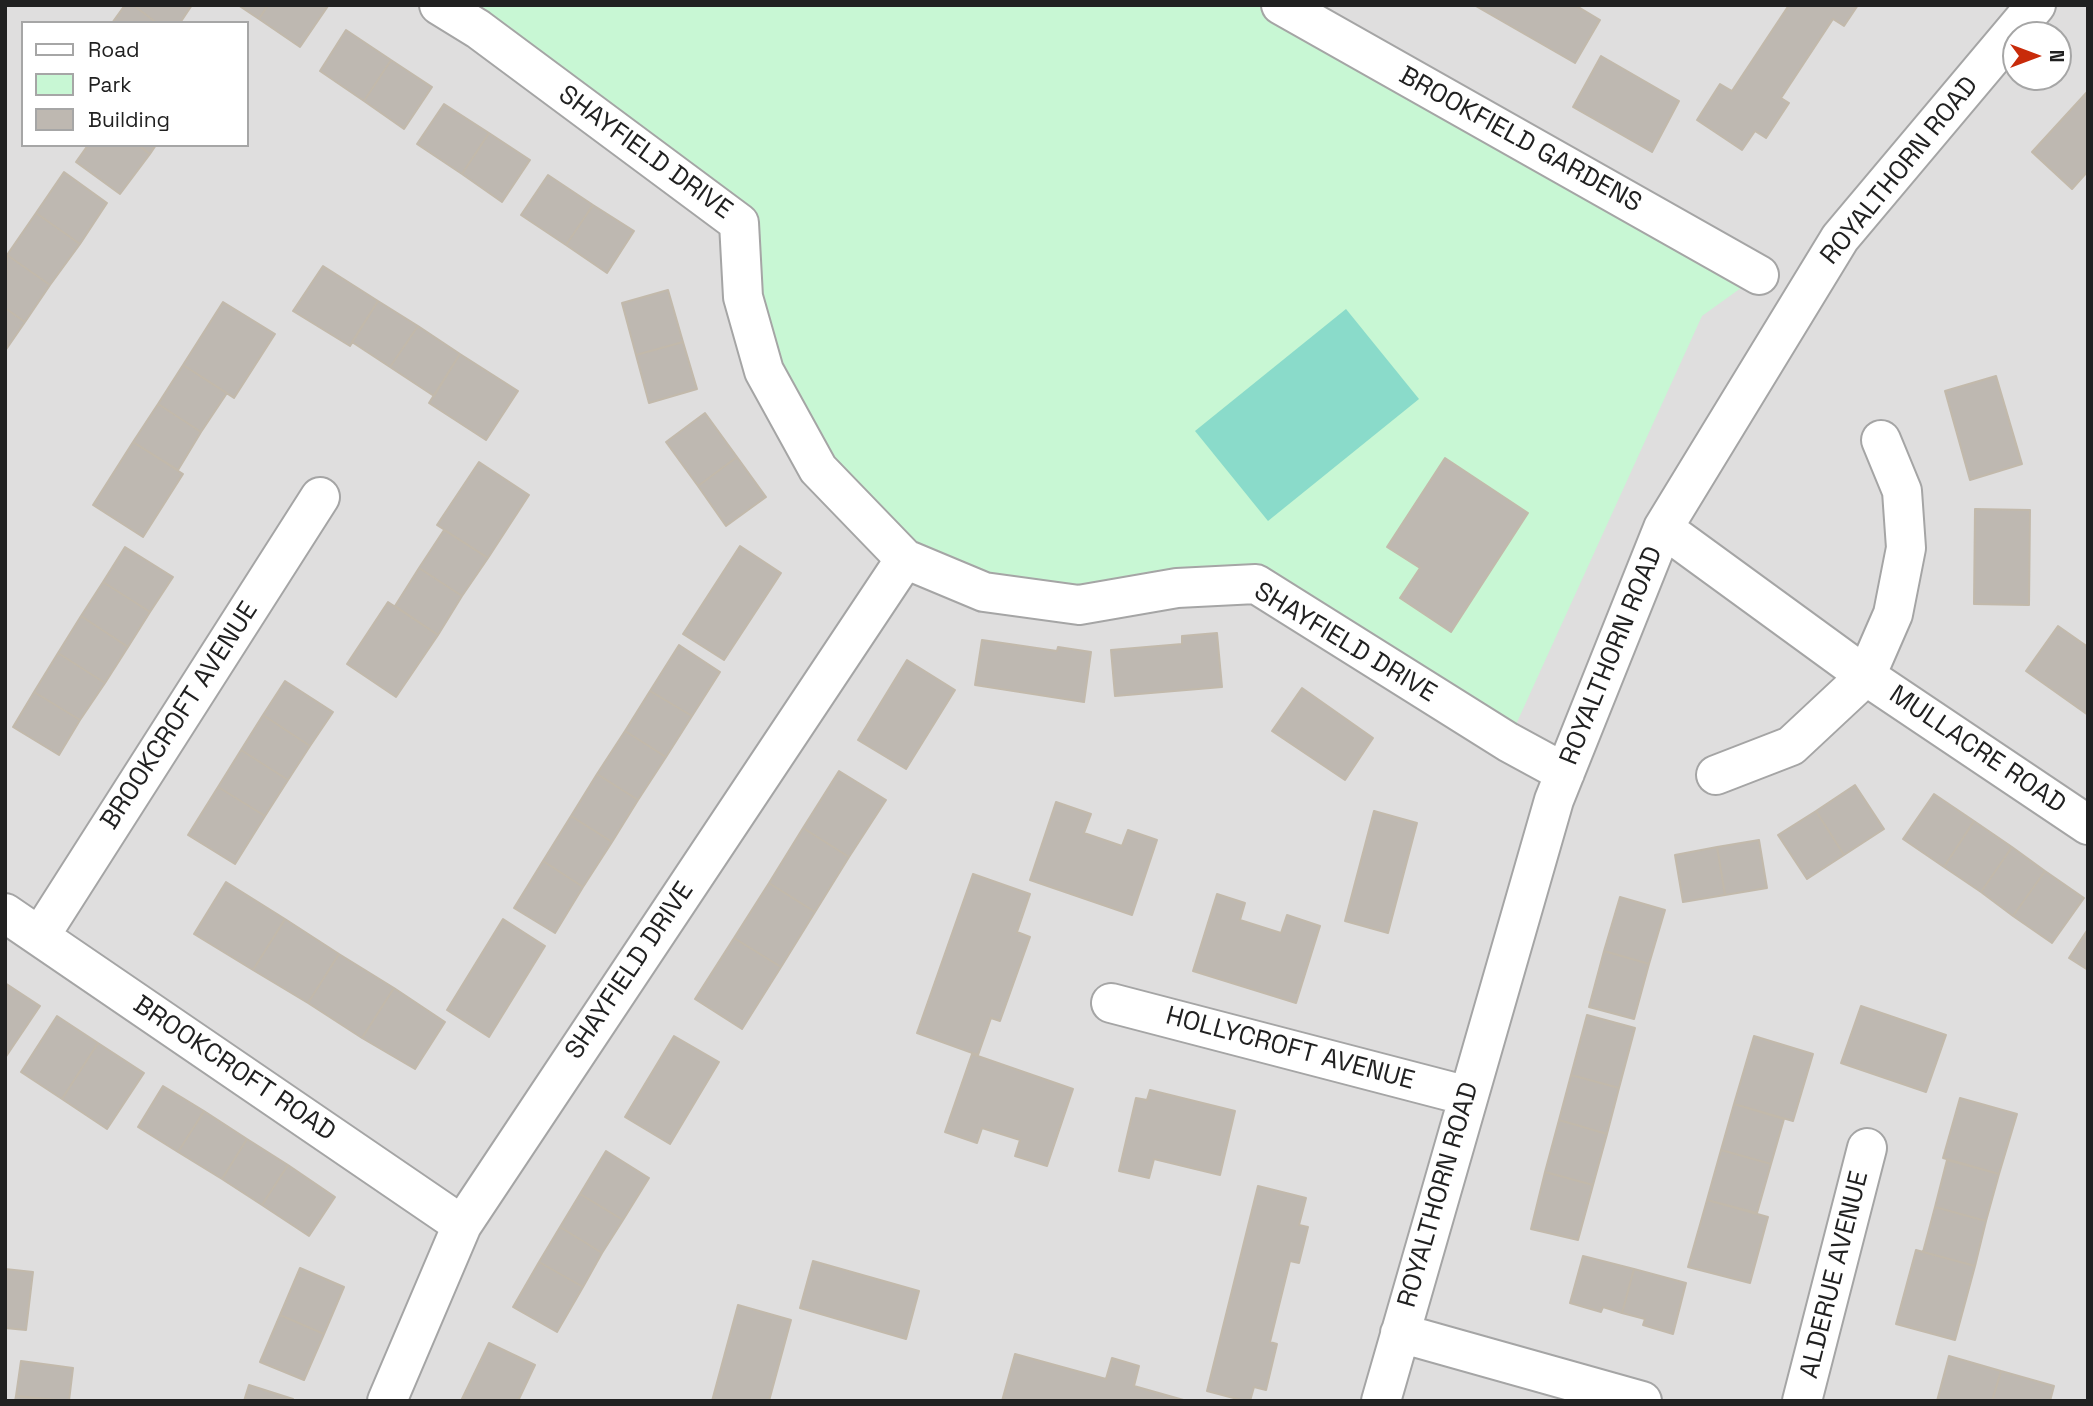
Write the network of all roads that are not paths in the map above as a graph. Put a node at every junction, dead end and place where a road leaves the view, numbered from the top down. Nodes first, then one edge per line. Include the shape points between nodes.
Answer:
1 (439, 5) edge
2 (1280, 5) edge
3 (2035, 5) edge
4 (1759, 275) dead end
5 (1881, 440) dead end
6 (320, 497) dead end
7 (1663, 528) junction
8 (905, 559) junction
9 (1866, 676) junction
10 (1565, 773) junction
11 (1716, 775) dead end
12 (2088, 825) edge
13 (5, 913) edge
14 (40, 936) junction
15 (1111, 1003) dead end
16 (1468, 1096) junction
17 (1867, 1148) dead end
18 (462, 1225) junction
19 (1399, 1333) junction
20 (387, 1401) edge
21 (1381, 1401) edge
22 (1642, 1401) edge
23 (1802, 1401) edge

1 - 8 street, SHAYFIELD DRIVE via 478,29 739,223 743,297 764,371 818,469
2 - 4 street, BROOKFIELD GARDENS
3 - 7 street, ROYALTHORN ROAD via 1840,238
5 - 9 street, MULLACRE ROAD via 1902,491 1906,548 1893,614
6 - 14 street, BROOKCROFT AVENUE
7 - 9 street, MULLACRE ROAD
7 - 10 street, ROYALTHORN ROAD
8 - 10 street, SHAYFIELD DRIVE via 984,592 1079,605 1177,588 1256,584
8 - 18 street, SHAYFIELD DRIVE
9 - 11 street, MULLACRE ROAD via 1791,746
9 - 12 street, MULLACRE ROAD
10 - 16 street, ROYALTHORN ROAD
13 - 14 street, BROOKCROFT ROAD
14 - 18 street, BROOKCROFT ROAD
15 - 16 street, HOLLYCROFT AVENUE
16 - 19 street, ROYALTHORN ROAD
17 - 23 street, ALDERUE AVENUE
18 - 20 street, SHAYFIELD DRIVE
19 - 21 street, ROYALTHORN ROAD
19 - 22 street

